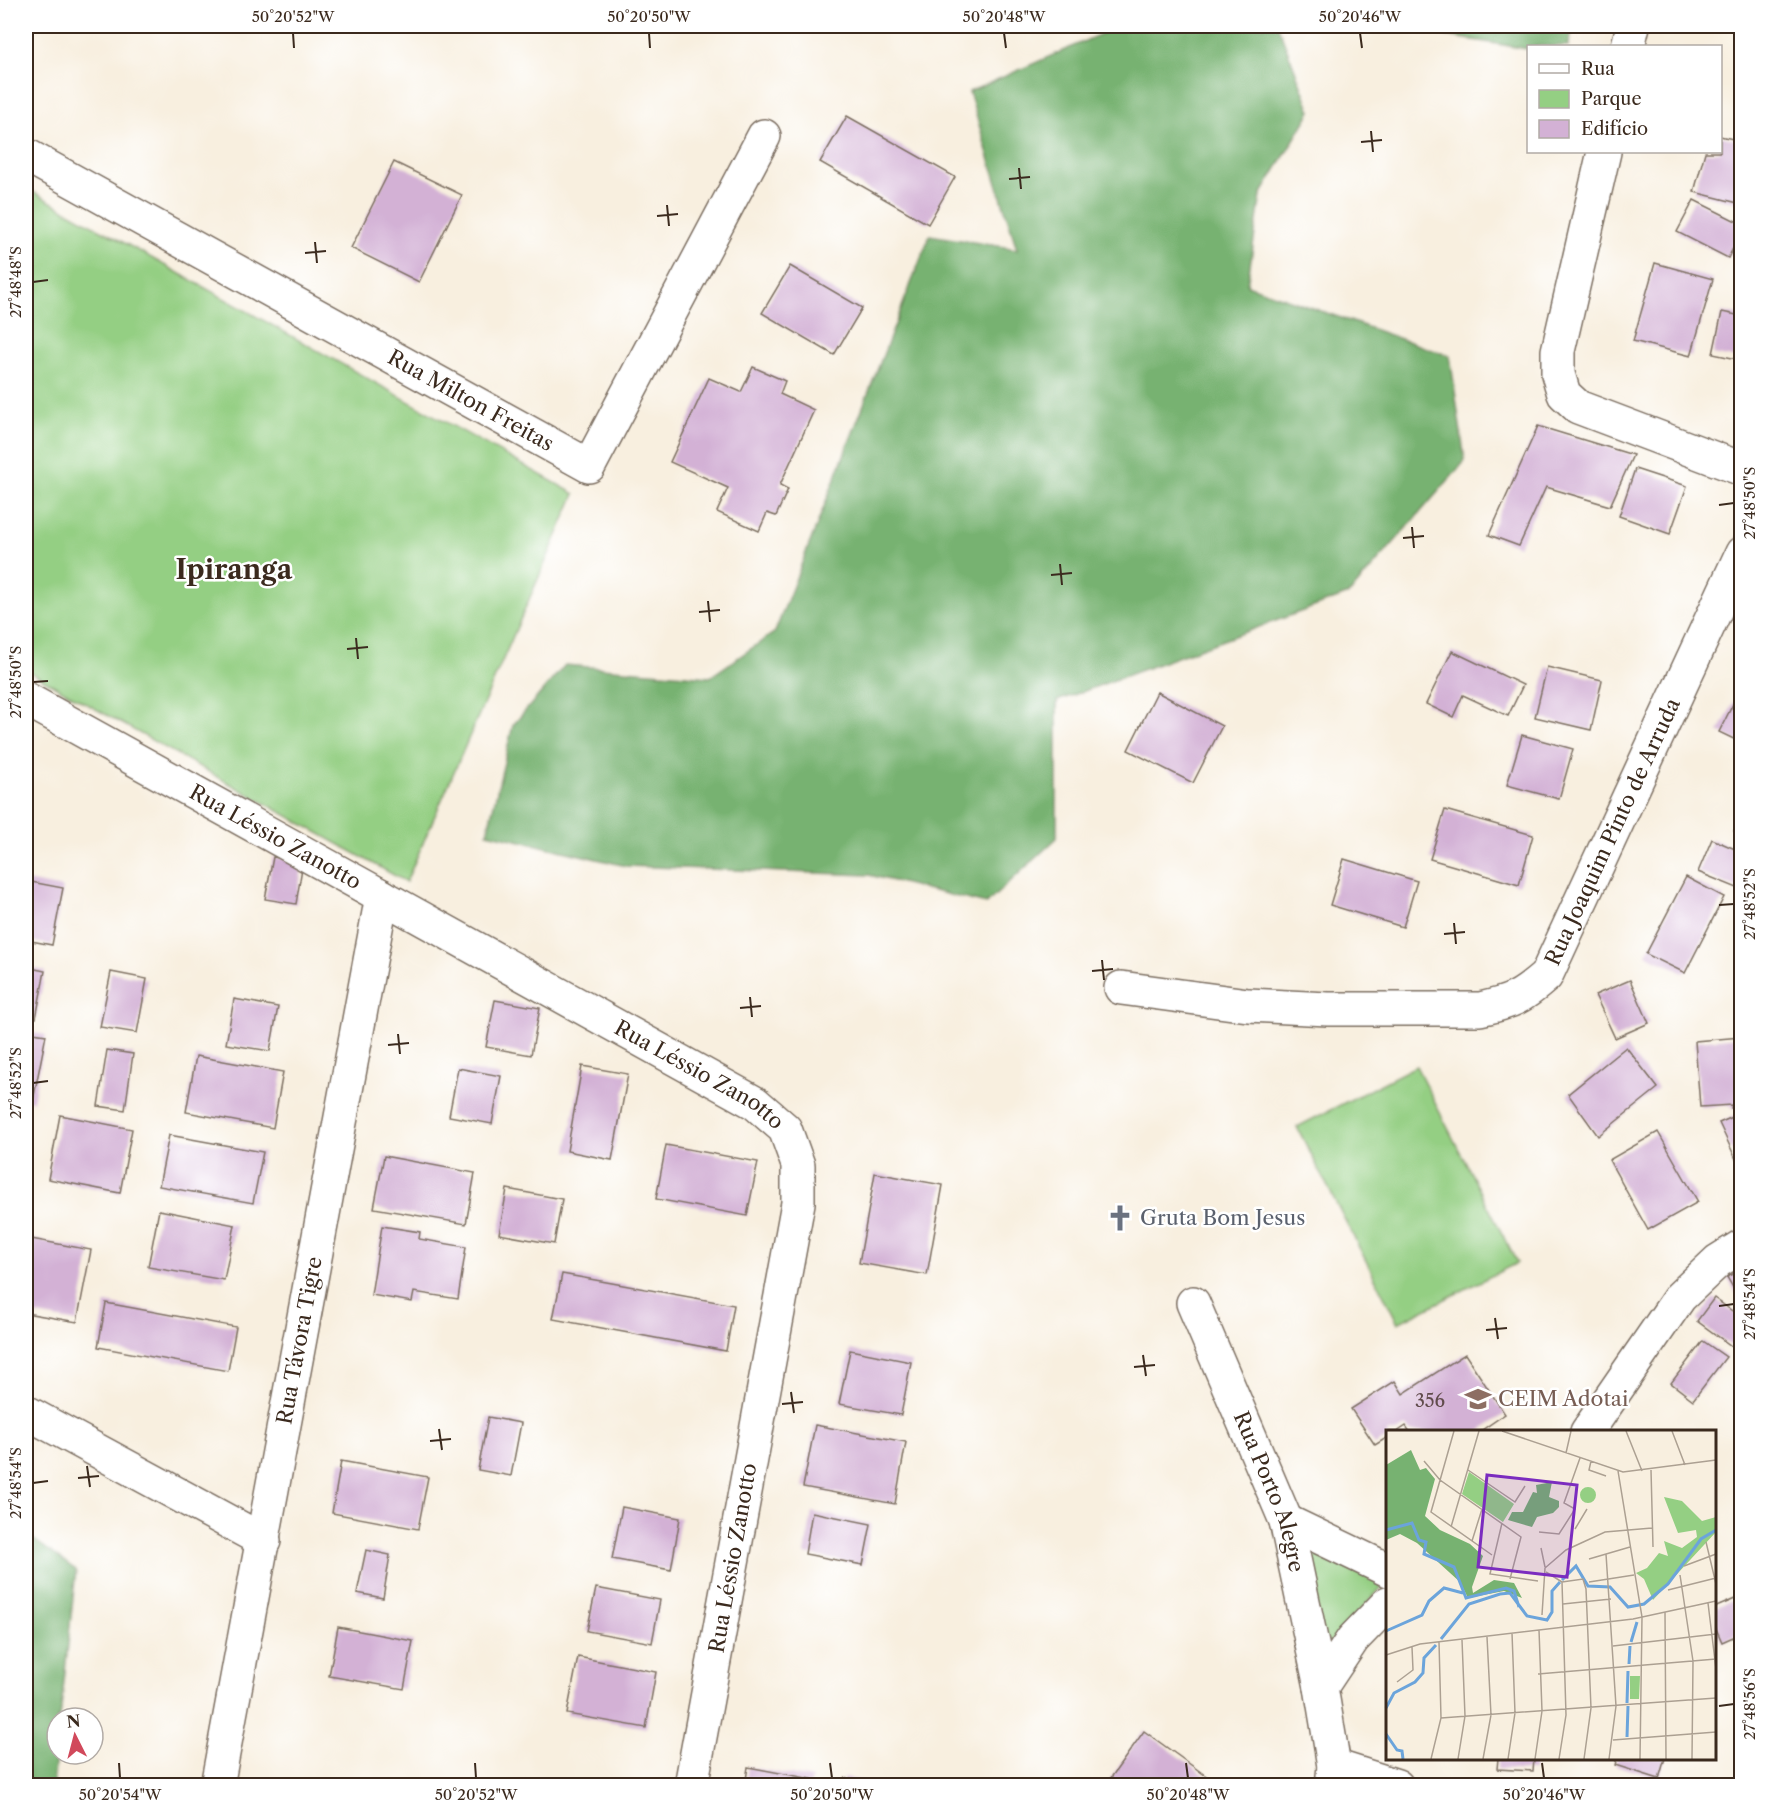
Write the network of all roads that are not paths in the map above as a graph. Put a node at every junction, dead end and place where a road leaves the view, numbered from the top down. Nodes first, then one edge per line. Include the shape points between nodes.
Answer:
1 (1633, 26) edge
2 (1628, 45) edge
3 (764, 136) dead end
4 (1604, 153) edge
5 (26, 155) edge
6 (1742, 469) edge
7 (1742, 553) edge
8 (26, 699) edge
9 (382, 896) junction
10 (1121, 988) dead end
11 (1742, 1246) edge
12 (1193, 1303) dead end
13 (26, 1412) edge
14 (1588, 1430) edge
15 (1286, 1521) junction
16 (264, 1541) junction
17 (1386, 1569) edge
18 (1386, 1605) edge
19 (1321, 1687) junction
20 (1333, 1776) edge
21 (217, 1785) edge
22 (691, 1785) edge
23 (1397, 1785) edge

1 - 2 street
3 - 5 street, Rua Milton Freitas via 589,466
4 - 6 street via 1558,351 1558,374 1564,394 1578,407
7 - 10 street, Rua Joaquim Pinto de Arruda via 1546,976 1525,994 1480,1009 1328,1010 1248,1005
8 - 9 street, Rua Léssio Zanotto
9 - 16 street, Rua Távora Tigre
9 - 22 street, Rua Léssio Zanotto via 755,1103 785,1128 798,1165 798,1203
11 - 14 street via 1718,1261 1680,1297
12 - 15 street, Rua Porto Alegre
13 - 16 street
15 - 17 street
15 - 19 street, Rua Porto Alegre
16 - 21 street, Rua Távora Tigre
18 - 19 street via 1353,1639
19 - 20 street, Rua Porto Alegre
20 - 23 street

